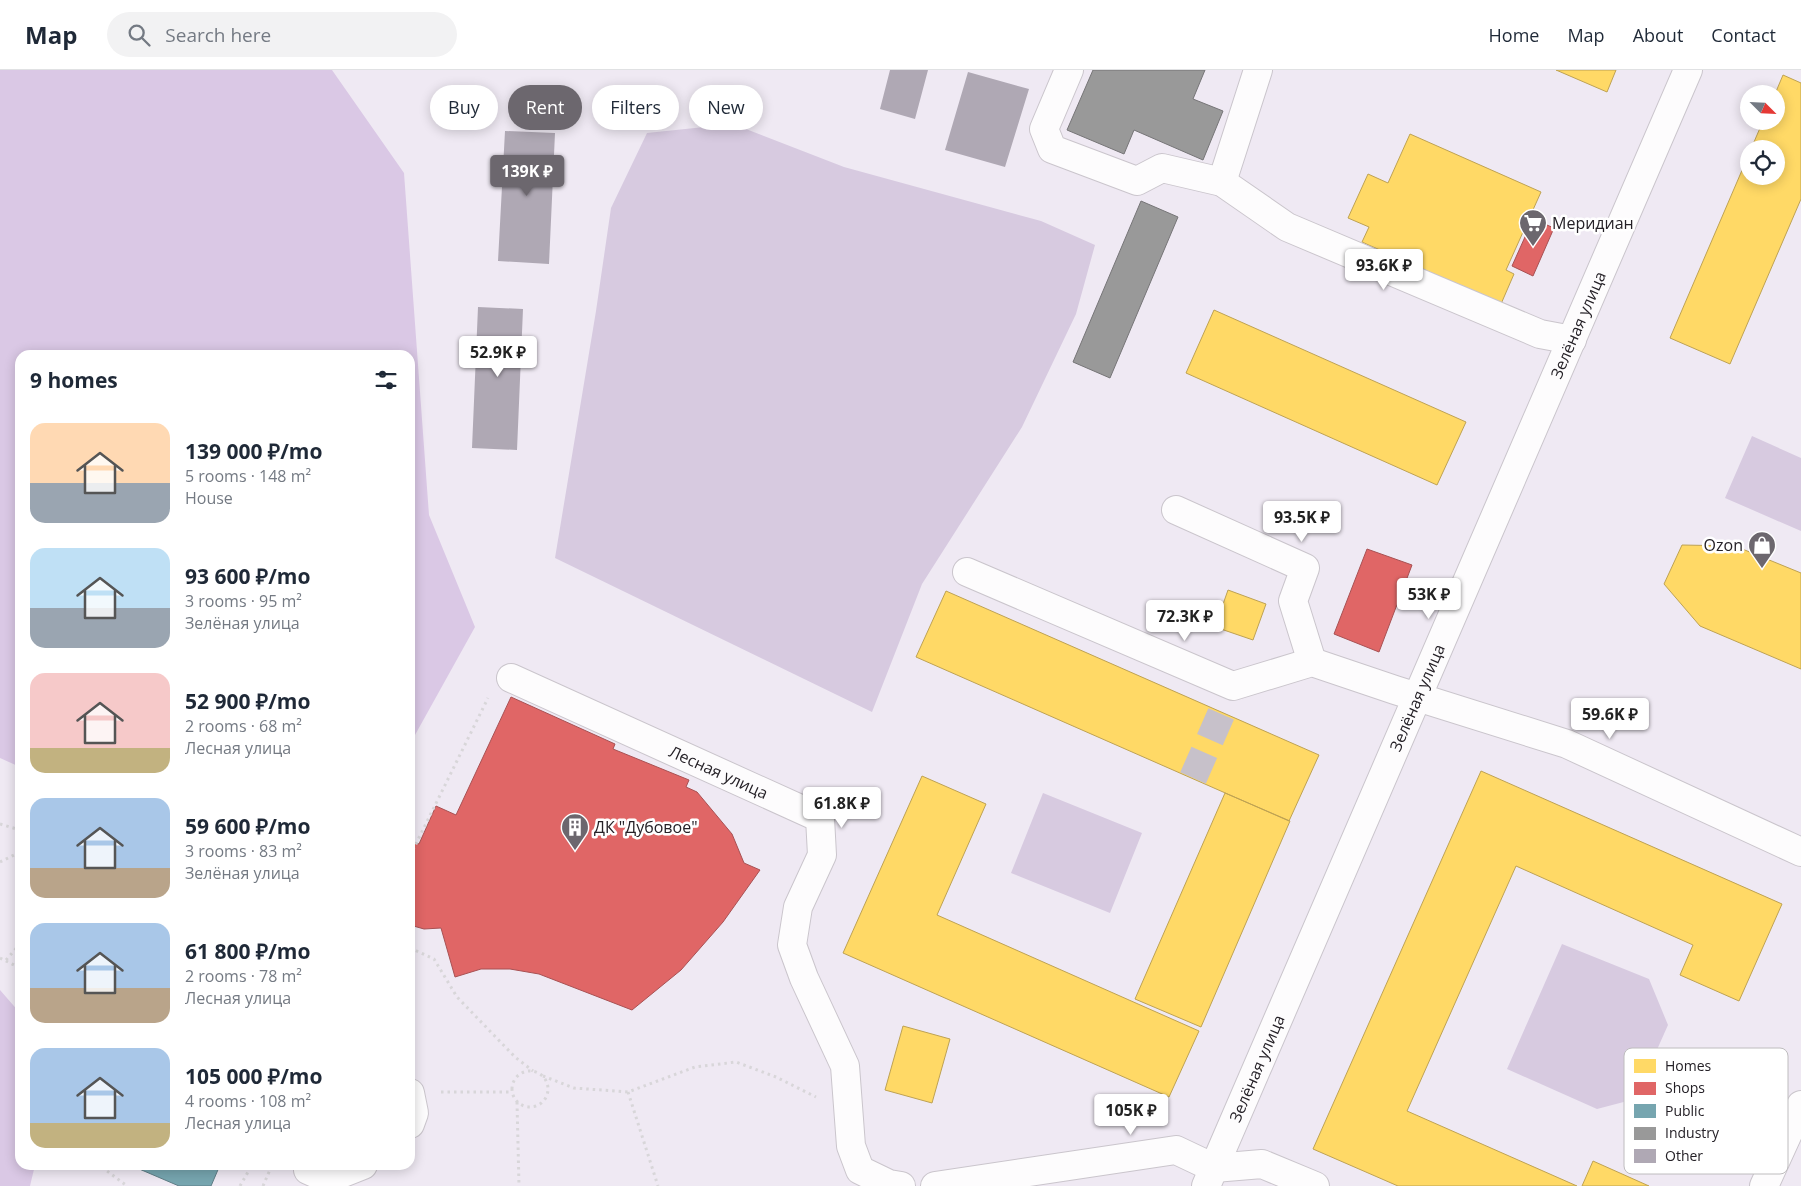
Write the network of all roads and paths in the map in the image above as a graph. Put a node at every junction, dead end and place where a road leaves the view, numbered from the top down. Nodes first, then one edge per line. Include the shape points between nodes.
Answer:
1 (1069, 70) edge
2 (1258, 70) edge
3 (1688, 70) edge
4 (1222, 182) junction
5 (1572, 340) junction
6 (1176, 510) dead end
7 (967, 572) dead end
8 (1312, 662) junction
9 (511, 678) joint
10 (1418, 697) junction
11 (0, 824) edge
12 (15, 828) edge
13 (415, 846) edge
14 (1801, 852) edge
15 (15, 854) edge
16 (0, 862) edge
17 (15, 950) edge
18 (415, 950) edge
19 (0, 958) edge
20 (6, 960) junction
21 (15, 965) edge
22 (533, 1071) junction
23 (543, 1076) junction
24 (460, 1092) dead end
25 (512, 1092) junction
26 (628, 1092) junction
27 (811, 1094) dead end
28 (518, 1102) junction
29 (1801, 1105) edge
30 (1788, 1133) edge
31 (106, 1170) edge
32 (249, 1170) edge
33 (270, 1170) edge
34 (351, 1170) edge
35 (306, 1174) edge
36 (1769, 1174) edge
37 (1210, 1177) edge
38 (127, 1186) edge
39 (240, 1186) edge
40 (264, 1186) edge
41 (520, 1186) edge
42 (658, 1186) edge
43 (902, 1186) edge
44 (935, 1186) edge
45 (1315, 1186) edge
46 (1764, 1186) edge

1 - 4 street via 1044,130 1052,149 1137,181 1162,168
2 - 4 street
3 - 5 street, Зелёная улица
4 - 5 street via 1287,227 1540,334
5 - 10 street, Зелёная улица
6 - 8 street via 1305,568 1293,601
7 - 8 street via 1233,686
8 - 10 street
9 - 13 path via 494,686
9 - 43 street, Лесная улица via 820,818 822,855 798,907 792,945 845,1066 851,1146 860,1170 889,1184
10 - 14 street via 1567,744
10 - 37 street, Зелёная улица
11 - 12 path
15 - 16 path
17 - 20 path
18 - 22 path via 434,958 457,998
19 - 20 path
20 - 21 path
22 - 23 path
22 - 25 path via 521,1073 513,1081
23 - 26 path via 574,1088
23 - 28 path via 548,1086 547,1097 539,1105 528,1107
24 - 25 path
25 - 28 path
26 - 27 path via 695,1067 736,1062
26 - 42 path
28 - 41 path
29 - 30 street
31 - 38 path
32 - 39 path
33 - 40 path
34 - 35 street via 328,1179
36 - 46 street
37 - 44 street via 1176,1150
37 - 45 street via 1262,1164

